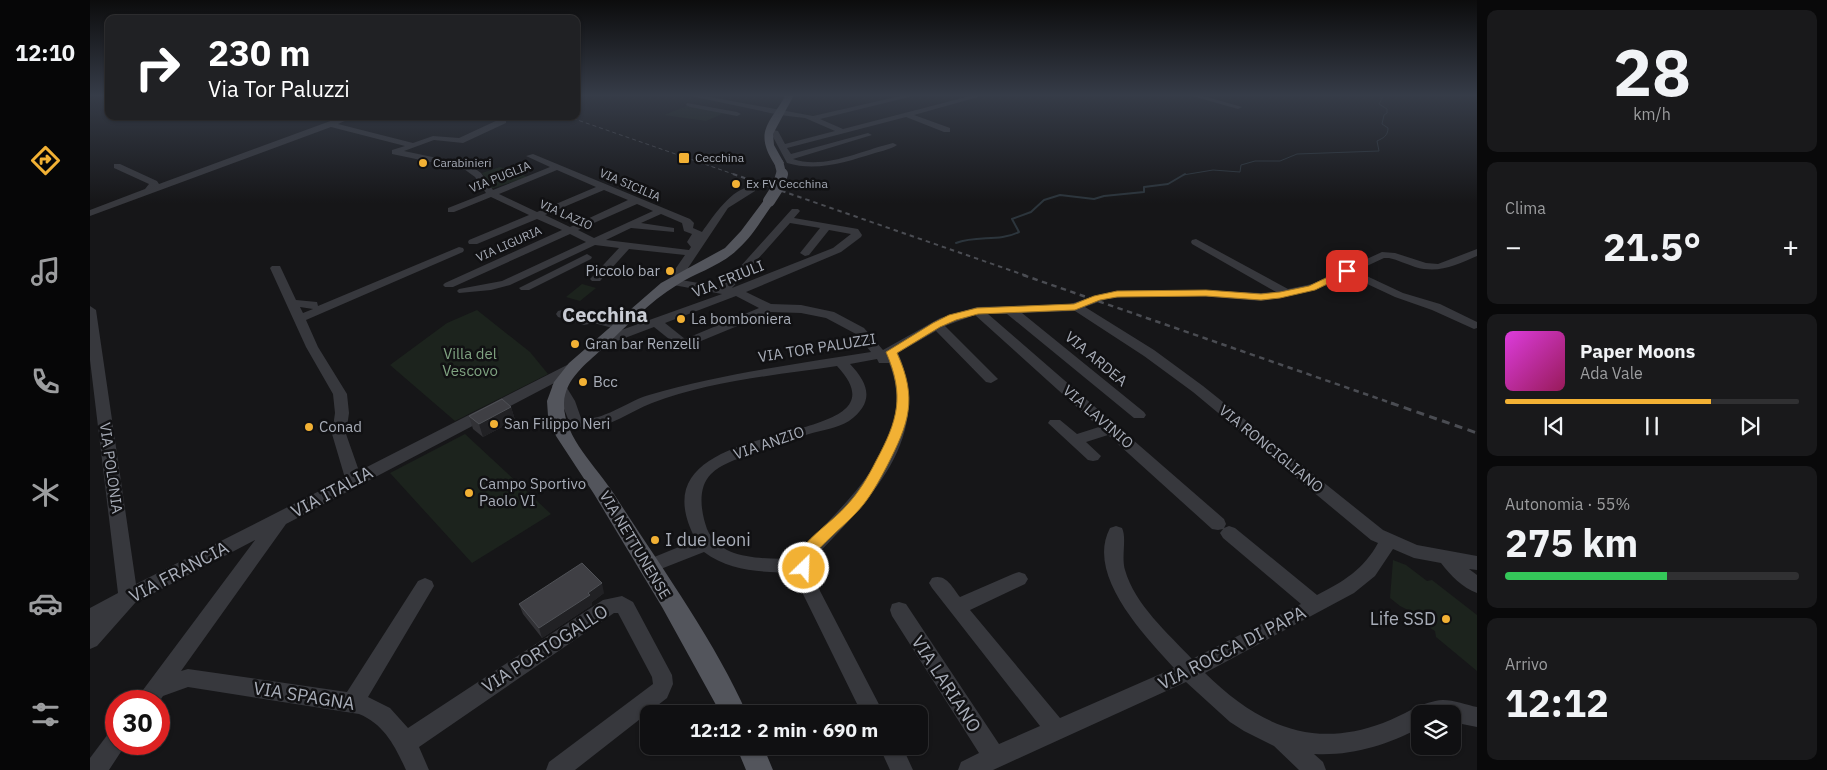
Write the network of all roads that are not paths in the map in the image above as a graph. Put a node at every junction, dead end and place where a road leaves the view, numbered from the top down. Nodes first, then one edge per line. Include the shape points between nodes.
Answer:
1 (311, 131) edge
2 (357, 131) edge
3 (483, 131) edge
4 (769, 131) joint
5 (839, 131) edge
6 (868, 135) dead end
7 (412, 145) junction
8 (893, 146) dead end
9 (781, 147) junction
10 (530, 156) dead end
11 (783, 160) junction
12 (117, 166) dead end
13 (558, 168) junction
14 (604, 187) junction
15 (752, 189) dead end
16 (150, 190) junction
17 (491, 194) junction
18 (635, 201) junction
19 (451, 210) dead end
20 (660, 211) junction
21 (795, 211) dead end
22 (90, 213) edge
23 (537, 216) junction
24 (788, 220) junction
25 (630, 225) junction
26 (826, 227) junction
27 (670, 230) dead end
28 (569, 231) junction
29 (857, 234) joint
30 (473, 242) dead end
31 (595, 242) junction
32 (1196, 242) dead end
33 (608, 243) junction
34 (627, 245) junction
35 (695, 250) junction
36 (573, 252) junction
37 (1477, 252) edge
38 (805, 253) dead end
39 (587, 257) junction
40 (276, 268) dead end
41 (1347, 271) junction
42 (596, 279) dead end
43 (676, 280) junction
44 (449, 285) dead end
45 (524, 288) dead end
46 (732, 289) junction
47 (463, 290) dead end
48 (1288, 294) junction
49 (1078, 307) junction
50 (769, 308) junction
51 (1009, 309) junction
52 (90, 310) edge
53 (977, 311) junction
54 (296, 312) junction
55 (562, 314) dead end
56 (657, 323) junction
57 (937, 325) junction
58 (1474, 325) dead end
59 (620, 326) junction
60 (604, 340) junction
61 (886, 353) junction
62 (840, 361) junction
63 (574, 367) junction
64 (991, 379) dead end
65 (531, 390) junction
66 (557, 393) junction
67 (1139, 415) dead end
68 (1055, 423) dead end
69 (1111, 430) junction
70 (1075, 440) junction
71 (1093, 456) dead end
72 (354, 480) junction
73 (280, 519) junction
74 (1116, 533) dead end
75 (1388, 541) junction
76 (707, 544) junction
77 (1447, 558) junction
78 (1477, 563) edge
79 (648, 566) junction
80 (803, 566) junction
81 (1019, 579) dead end
82 (938, 584) dead end
83 (1477, 584) edge
84 (425, 586) dead end
85 (128, 597) junction
86 (1316, 605) junction
87 (957, 607) junction
88 (899, 610) dead end
89 (90, 617) edge
90 (90, 640) edge
91 (1189, 671) junction
92 (155, 690) edge
93 (161, 690) edge
94 (353, 702) junction
95 (729, 705) edge
96 (868, 705) edge
97 (1461, 714) edge
98 (1477, 717) edge
99 (1411, 721) edge
100 (1056, 730) junction
101 (1280, 736) junction
102 (405, 743) junction
103 (106, 755) edge
104 (753, 755) edge
105 (894, 755) edge
106 (994, 757) junction
107 (95, 770) edge
108 (418, 770) edge
109 (557, 770) edge
110 (760, 770) edge
111 (902, 770) edge
112 (969, 770) edge
113 (1315, 770) edge

1 - 16 street
2 - 7 street
3 - 7 street via 460,141 435,137
4 - 9 street via 775,133
4 - 11 main road via 768,142
5 - 9 street
6 - 11 street
7 - 17 street, VIA LAZIO via 395,152 459,165 475,172
8 - 11 street via 829,162 806,164
9 - 11 street
10 - 13 street, VIA SICILIA
11 - 43 main road, bridge via 782,180 746,234 724,254
12 - 16 street via 154,183
13 - 14 street, VIA SICILIA
13 - 17 street, VIA PUGLIA
14 - 18 street, VIA SICILIA
14 - 23 street
15 - 35 street via 727,204
16 - 22 street
17 - 19 street, VIA PUGLIA
17 - 23 street, VIA LAZIO
18 - 20 street, VIA SICILIA
18 - 28 street, VIA LIGURIA
20 - 25 street
20 - 35 street, VIA SICILIA via 688,222 688,229 698,233 692,242
21 - 24 street
23 - 28 street, VIA LAZIO
23 - 30 street
24 - 26 street
24 - 46 street
25 - 27 street
25 - 31 street
26 - 29 street
26 - 38 street
28 - 31 street, VIA LAZIO
28 - 44 street, VIA LIGURIA
29 - 46 street, VIA FRIULI via 839,249
31 - 33 street, VIA LAZIO
31 - 36 street
32 - 48 street
33 - 34 street, VIA LAZIO
33 - 39 street
34 - 35 street, VIA LAZIO
34 - 42 street
35 - 43 street
36 - 39 street
36 - 47 street via 503,284
37 - 41 street, VIA TOR PALUZZI via 1436,267 1383,255
39 - 45 street
40 - 54 street
41 - 48 street, VIA TOR PALUZZI via 1312,288
41 - 58 street
43 - 46 street
43 - 59 main road
46 - 50 street
46 - 56 street, VIA FRIULI
48 - 49 street, VIA TOR PALUZZI via 1261,297 1206,293 1122,294 1105,296
49 - 51 street, VIA TOR PALUZZI
49 - 75 street, VIA RONCIGLIANO via 1166,366 1357,520
50 - 56 street via 684,344
50 - 61 street via 806,310 838,318
51 - 53 street, VIA TOR PALUZZI
51 - 67 street, VIA ARDEA
52 - 85 street, VIA POLONIA
53 - 57 street, VIA TOR PALUZZI
53 - 69 street, VIA LAVINIO
54 - 54 street via 456,249 313,305
54 - 72 street via 340,394 339,434
55 - 59 street
56 - 60 street, VIA FRIULI
57 - 61 street, VIA TOR PALUZZI
57 - 64 street
59 - 60 main road
60 - 63 main road
61 - 62 street, VIA TOR PALUZZI
61 - 80 street via 901,386 900,424 879,471 858,502 806,555
62 - 66 street, VIA TOR PALUZZI via 690,387 647,400 587,425 575,421 568,401
62 - 76 street, VIA ANZIO via 861,389 859,402 851,413 832,423 727,458 703,473 696,486 692,506
63 - 65 street, VIA ITALIA
63 - 66 main road
65 - 66 street
65 - 72 street, VIA ITALIA
66 - 79 main road, VIA NETTUNENSE via 557,415 563,433
68 - 70 street
69 - 70 street
69 - 86 street, VIA LAVINIO
70 - 71 street
72 - 73 street, VIA ITALIA
73 - 85 street, VIA FRANCIA
73 - 92 street, VIA ITALIA
74 - 91 street via 1114,566 1125,594
75 - 77 street, VIA RONCIGLIANO
75 - 86 street, VIA ROCCA DI PAPA via 1380,558 1366,574 1350,587
76 - 79 street
76 - 80 street via 722,555 742,562
77 - 78 street, VIA RONCIGLIANO
77 - 83 street
79 - 95 main road, VIA NETTUNENSE
80 - 96 street via 811,592
81 - 87 street
82 - 87 street
84 - 94 street
85 - 89 street
85 - 90 street, VIA FRANCIA
86 - 91 street, VIA ROCCA DI PAPA
87 - 100 street
88 - 106 street, VIA LARIANO
91 - 100 street, VIA ROCCA DI PAPA
91 - 101 street via 1243,718
93 - 94 street, VIA SPAGNA via 188,678
94 - 102 street, VIA SPAGNA via 385,716
97 - 98 street
99 - 101 street via 1377,738 1348,744 1318,743
100 - 106 street, VIA ROCCA DI PAPA
101 - 113 street
102 - 108 street, VIA SPAGNA
102 - 109 street, VIA PORTOGALLO via 610,606 622,604 662,675 662,689
103 - 107 street
104 - 110 main road
105 - 111 street
106 - 112 street, VIA ROCCA DI PAPA

